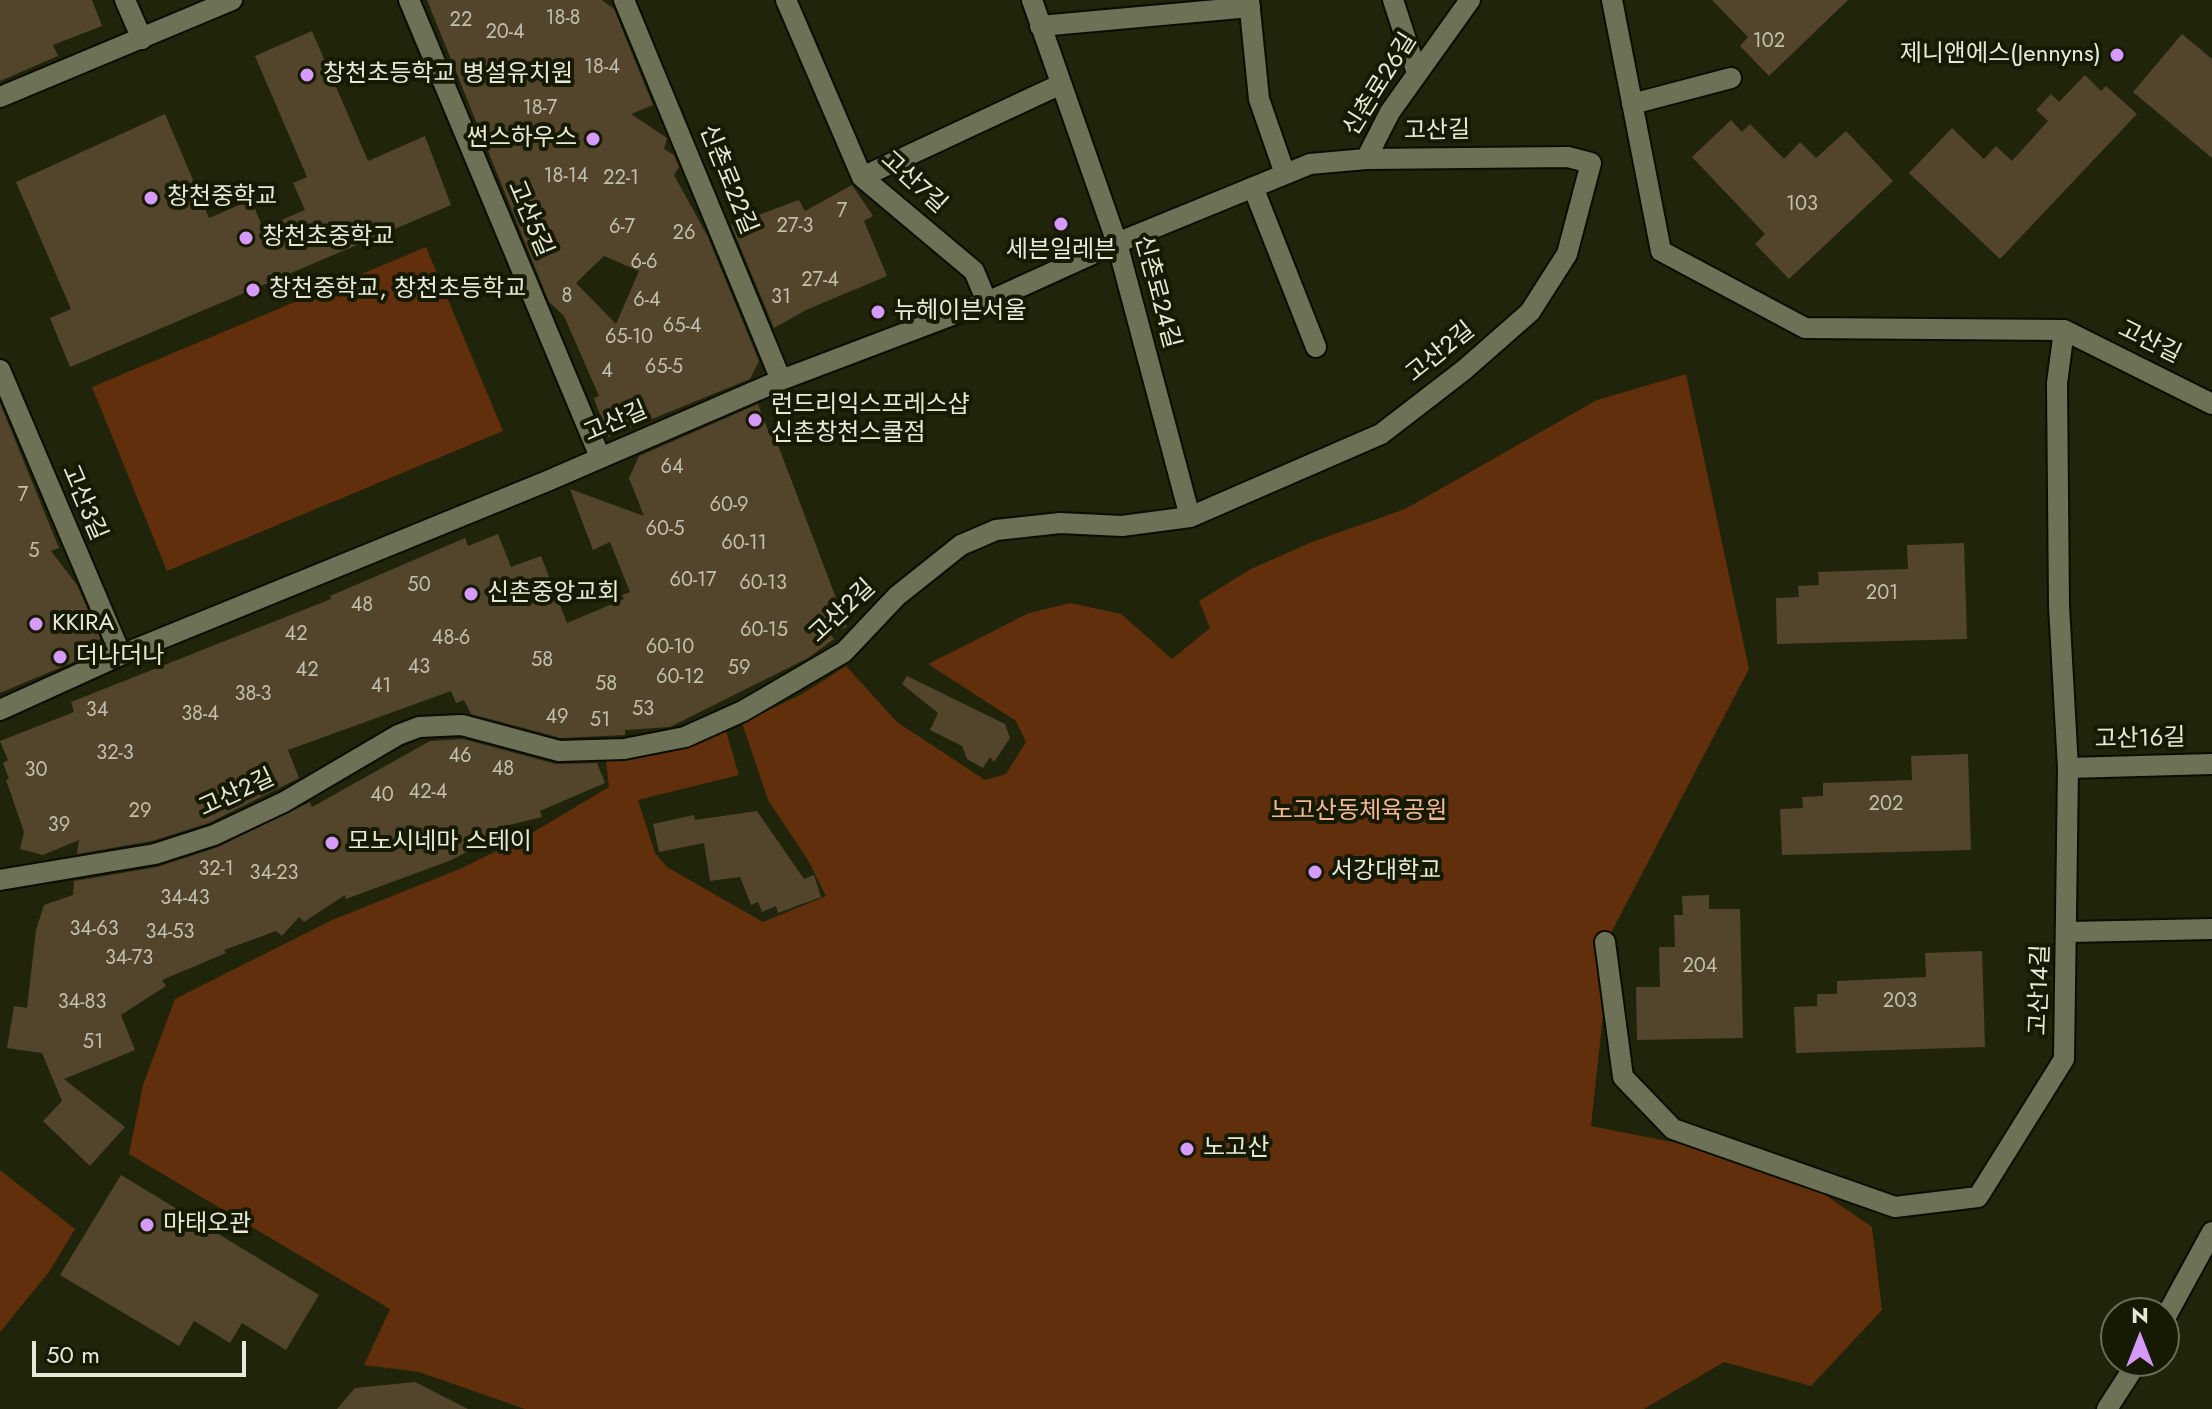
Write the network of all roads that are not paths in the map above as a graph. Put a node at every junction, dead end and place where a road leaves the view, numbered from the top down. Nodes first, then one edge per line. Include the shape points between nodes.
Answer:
1 (125, 0) edge
2 (232, 0) edge
3 (409, 0) edge
4 (624, 0) edge
5 (786, 0) edge
6 (1032, 0) edge
7 (1393, 0) edge
8 (1470, 0) edge
9 (1612, 0) edge
10 (1250, 4) edge
11 (1040, 26) junction
12 (142, 39) junction
13 (1417, 73) junction
14 (1731, 78) dead end
15 (1059, 85) junction
16 (0, 97) edge
17 (1632, 104) junction
18 (1366, 159) junction
19 (1591, 163) joint
20 (1285, 174) junction
21 (862, 177) junction
22 (1253, 187) junction
23 (1117, 243) junction
24 (987, 302) junction
25 (2064, 330) junction
26 (1316, 347) dead end
27 (0, 370) edge
28 (781, 380) junction
29 (2212, 404) edge
30 (600, 457) junction
31 (1190, 517) junction
32 (121, 655) junction
33 (0, 710) edge
34 (2212, 764) edge
35 (2068, 768) junction
36 (0, 880) edge
37 (2212, 929) edge
38 (2069, 932) junction
39 (1605, 942) dead end
40 (2212, 1232) edge
41 (2177, 1297) edge
42 (2128, 1377) edge
43 (2107, 1409) edge

1 - 12 street
2 - 12 street
3 - 30 street, 고산5길
4 - 28 street, 신촌로22길
5 - 21 street, 고산7길
6 - 11 street, 신촌로24길
7 - 13 street
8 - 13 street, 신촌로26길
9 - 17 street
10 - 11 street
10 - 20 street via 1259,99
11 - 15 street, 신촌로24길
12 - 16 street
13 - 18 street, 신촌로26길
14 - 17 street
15 - 21 street
15 - 23 street, 신촌로24길
17 - 25 street via 1661,251 1805,328
18 - 19 street, 고산길 via 1568,157
18 - 20 street, 고산길 via 1310,164
19 - 31 street, 고산2길 via 1567,254 1530,312 1381,434
20 - 22 street, 고산길
21 - 24 street, 고산7길 via 974,271
22 - 23 street, 고산길
22 - 26 street
23 - 24 street, 고산길
23 - 31 street, 신촌로24길
24 - 28 street, 고산길
25 - 29 street, 고산길
25 - 35 street, 고산14길 via 2057,383 2059,606
27 - 32 street, 고산3길
28 - 30 street, 고산길
30 - 32 street, 고산길
31 - 36 street, 고산2길 via 1122,526 1060,523 996,530 973,540 919,576 844,652 743,711 685,737 624,749 559,751 462,725 419,727 214,835 155,854
32 - 33 street, 고산길
34 - 35 street, 고산16길
35 - 38 street, 고산14길
37 - 38 street
38 - 39 street, 고산14길 via 2064,1059 1978,1197 1895,1207 1673,1129 1623,1077
40 - 41 street
42 - 43 street

